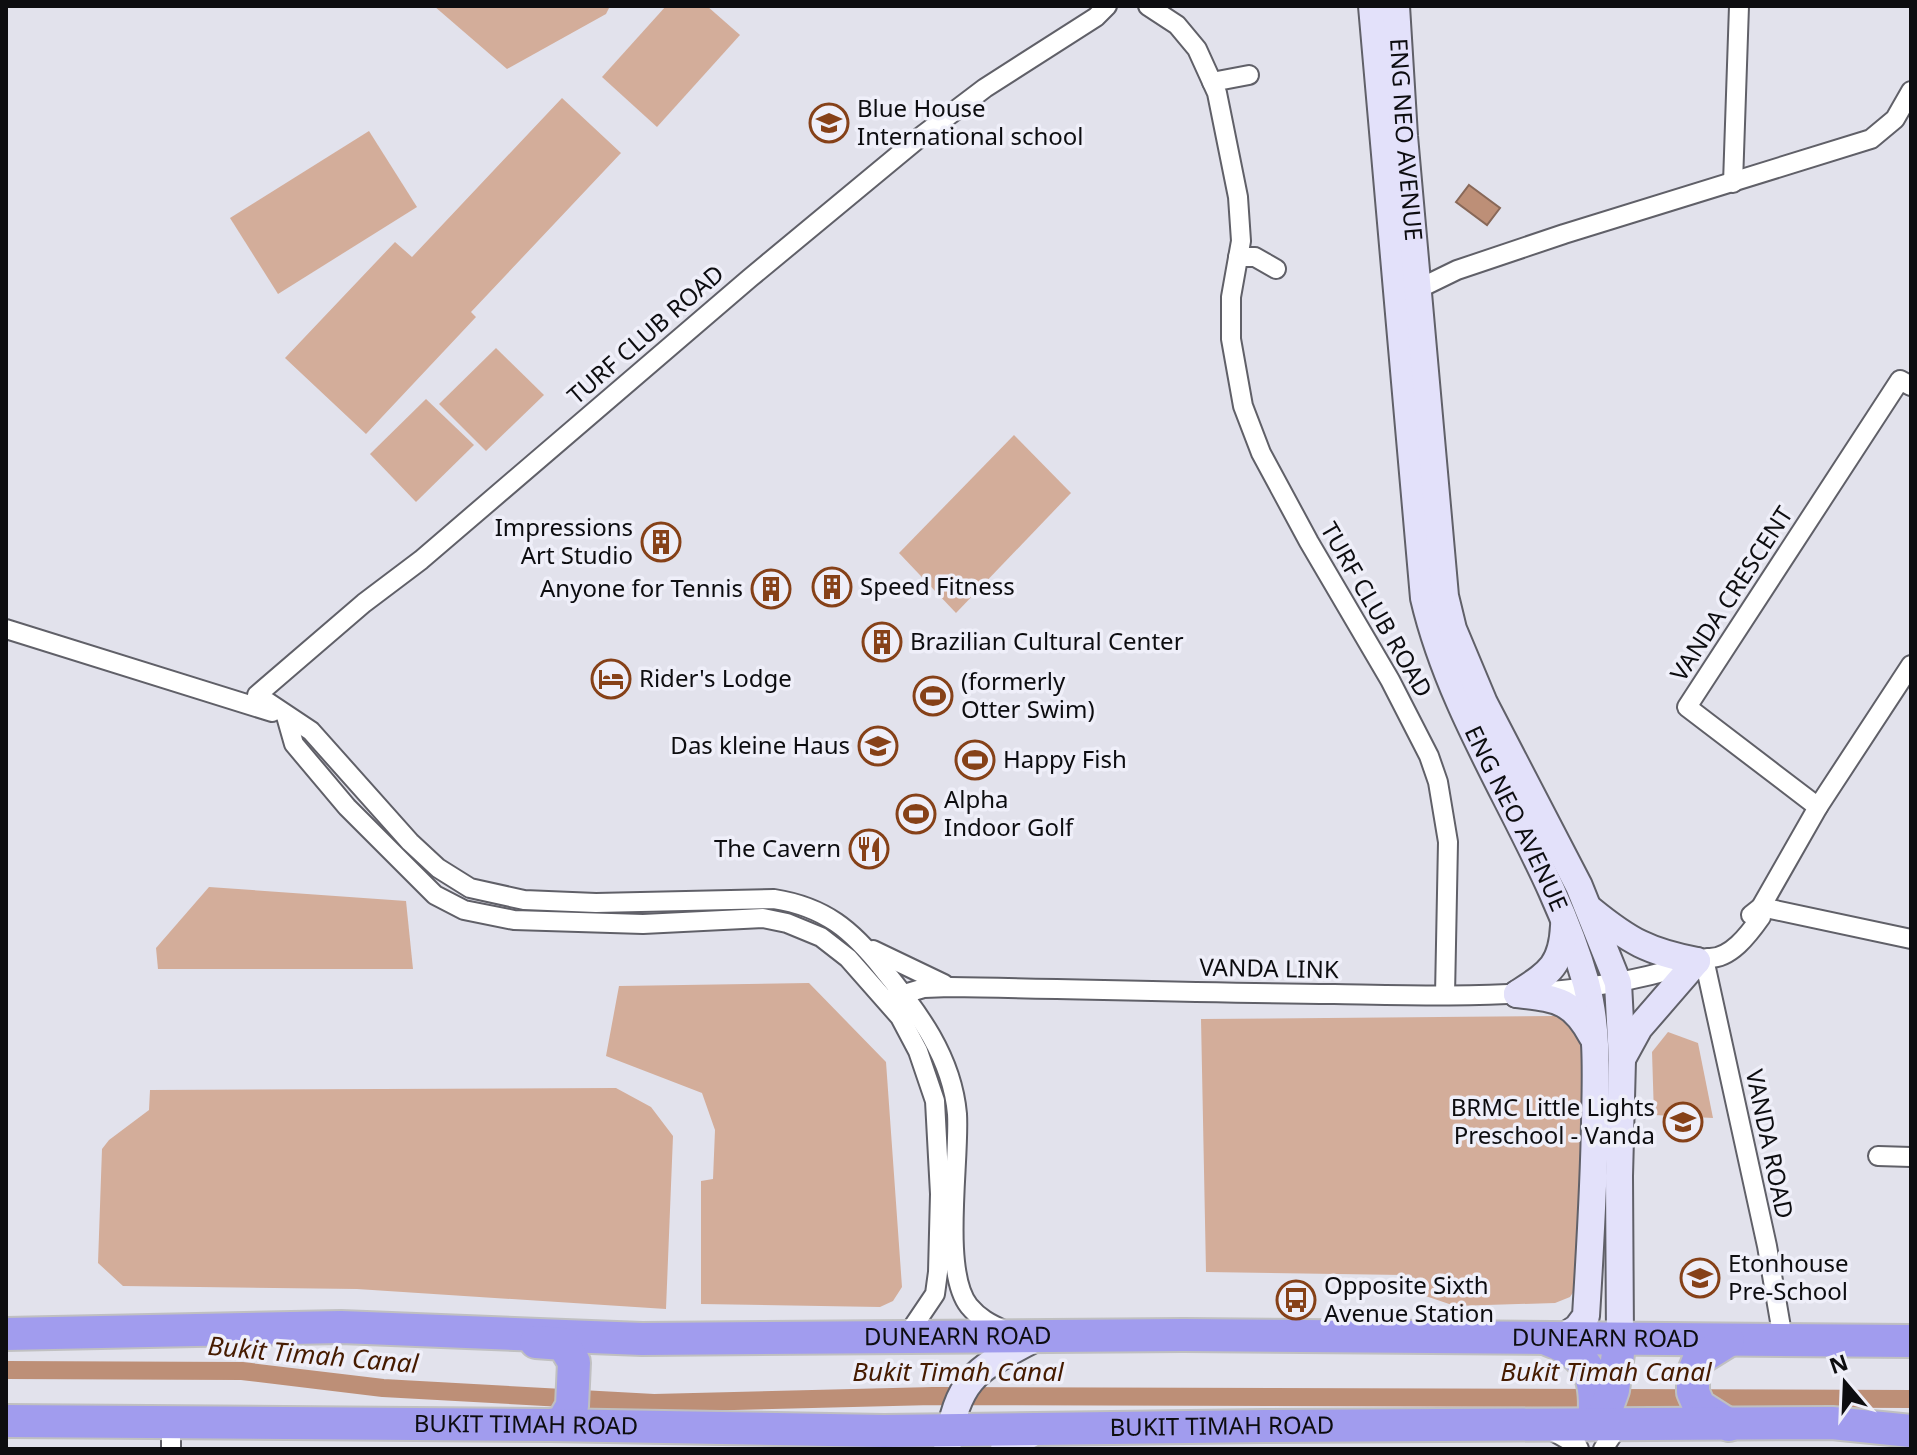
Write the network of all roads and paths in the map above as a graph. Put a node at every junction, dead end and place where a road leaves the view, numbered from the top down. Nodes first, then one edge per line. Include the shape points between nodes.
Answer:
1 (1107, 6) edge
2 (1148, 6) edge
3 (1372, 6) edge
4 (1396, 6) edge
5 (1739, 6) edge
6 (1249, 75) dead end
7 (1212, 82) junction
8 (1911, 91) edge
9 (1733, 183) junction
10 (1238, 257) junction
11 (1276, 269) dead end
12 (1406, 281) junction
13 (1911, 386) edge
14 (1426, 510) junction
15 (6, 629) edge
16 (1911, 665) edge
17 (286, 716) junction
18 (350, 775) junction
19 (333, 790) junction
20 (1818, 807) junction
21 (1760, 908) junction
22 (1589, 909) junction
23 (1565, 920) junction
24 (1911, 939) edge
25 (864, 945) junction
26 (1703, 959) junction
27 (1618, 983) junction
28 (1587, 986) junction
29 (950, 987) junction
30 (1517, 994) junction
31 (1445, 995) junction
32 (895, 997) junction
33 (1596, 1043) junction
34 (1622, 1060) junction
35 (1878, 1156) dead end
36 (1911, 1157) edge
37 (341, 1327) junction
38 (6, 1334) edge
39 (1027, 1335) junction
40 (906, 1337) junction
41 (642, 1339) junction
42 (1783, 1339) junction
43 (1728, 1341) junction
44 (1911, 1341) edge
45 (1563, 1345) junction
46 (1618, 1355) junction
47 (575, 1398) junction
48 (10, 1421) edge
49 (1729, 1425) junction
50 (1600, 1426) edge
51 (621, 1427) junction
52 (950, 1429) edge
53 (1040, 1429) junction
54 (1911, 1431) edge
55 (171, 1436) edge
56 (683, 1439) edge
57 (892, 1440) edge
58 (1004, 1449) edge

1 - 17 street, TURF CLUB ROAD via 919,138 257,695
2 - 7 street, TURF CLUB ROAD via 1177,25 1197,49
3 - 12 main road, ENG NEO AVENUE
4 - 12 main road, ENG NEO AVENUE
5 - 9 street
6 - 7 street
7 - 10 street, TURF CLUB ROAD via 1233,166
8 - 9 street via 1895,119 1871,139
9 - 12 street via 1457,270
10 - 11 street via 1255,257
10 - 31 street, TURF CLUB ROAD via 1231,339 1243,406 1261,453 1390,680 1438,782 1448,842
12 - 14 main road, ENG NEO AVENUE
13 - 20 street, VANDA CRESCENT via 1900,380 1687,707
14 - 22 main road, ENG NEO AVENUE via 1453,629 1484,703
14 - 23 main road, ENG NEO AVENUE via 1424,598 1433,638 1461,709
15 - 17 street, TURF CLUB ROAD
16 - 20 street
17 - 18 street, TURF CLUB ROAD via 311,731
17 - 19 street, TURF CLUB ROAD via 294,744
18 - 19 street
18 - 25 street, TURF CLUB ROAD via 429,860 470,888 524,900 596,903 774,899 819,911
19 - 32 street, TURF CLUB ROAD via 418,880 464,910 514,920 643,924 763,918 828,941
20 - 21 street
21 - 24 street
21 - 26 street
22 - 26 main road via 1644,947
22 - 27 main road, ENG NEO AVENUE
23 - 28 main road, ENG NEO AVENUE
23 - 30 main road via 1557,962
25 - 29 street, VANDA LINK
25 - 32 street, TURF CLUB ROAD
26 - 27 street
26 - 34 main road via 1639,1028
26 - 42 street, VANDA ROAD
27 - 28 street
27 - 34 main road, ENG NEO AVENUE
28 - 30 street, VANDA LINK
28 - 33 main road, ENG NEO AVENUE
29 - 31 street, VANDA LINK
29 - 32 street, VANDA LINK
30 - 31 street, VANDA LINK
30 - 33 main road via 1559,1000 1577,1012
32 - 39 street, TURF CLUB ROAD via 937,1044 957,1113 956,1278 967,1304 981,1319
32 - 40 street, TURF CLUB ROAD via 923,1062 935,1101 937,1131 935,1294
33 - 45 main road, ENG NEO AVENUE via 1586,1316
34 - 46 main road, ENG NEO AVENUE
35 - 36 street
37 - 38 highway, DUNEARN ROAD
37 - 41 highway, DUNEARN ROAD
37 - 47 highway via 563,1344 574,1362
39 - 40 highway, DUNEARN ROAD
39 - 45 highway, DUNEARN ROAD
39 - 52 main road via 962,1392
40 - 41 highway, DUNEARN ROAD
41 - 47 highway via 609,1348 598,1357
42 - 43 highway, DUNEARN ROAD
42 - 44 highway, DUNEARN ROAD
43 - 46 highway, DUNEARN ROAD
43 - 49 highway via 1699,1359 1693,1392 1699,1406
45 - 46 highway, DUNEARN ROAD
45 - 50 highway via 1588,1368
46 - 50 highway
47 - 51 highway, BUKIT TIMAH ROAD
47 - 51 highway via 602,1420
47 - 55 highway, BUKIT TIMAH ROAD
48 - 55 highway, BUKIT TIMAH ROAD
49 - 50 highway, BUKIT TIMAH ROAD
49 - 54 highway, BUKIT TIMAH ROAD via 1832,1423
50 - 53 highway, BUKIT TIMAH ROAD
51 - 56 highway, BUKIT TIMAH ROAD
52 - 53 highway, BUKIT TIMAH ROAD
52 - 57 highway, BUKIT TIMAH ROAD
53 - 58 main road
56 - 57 highway, BUKIT TIMAH ROAD

